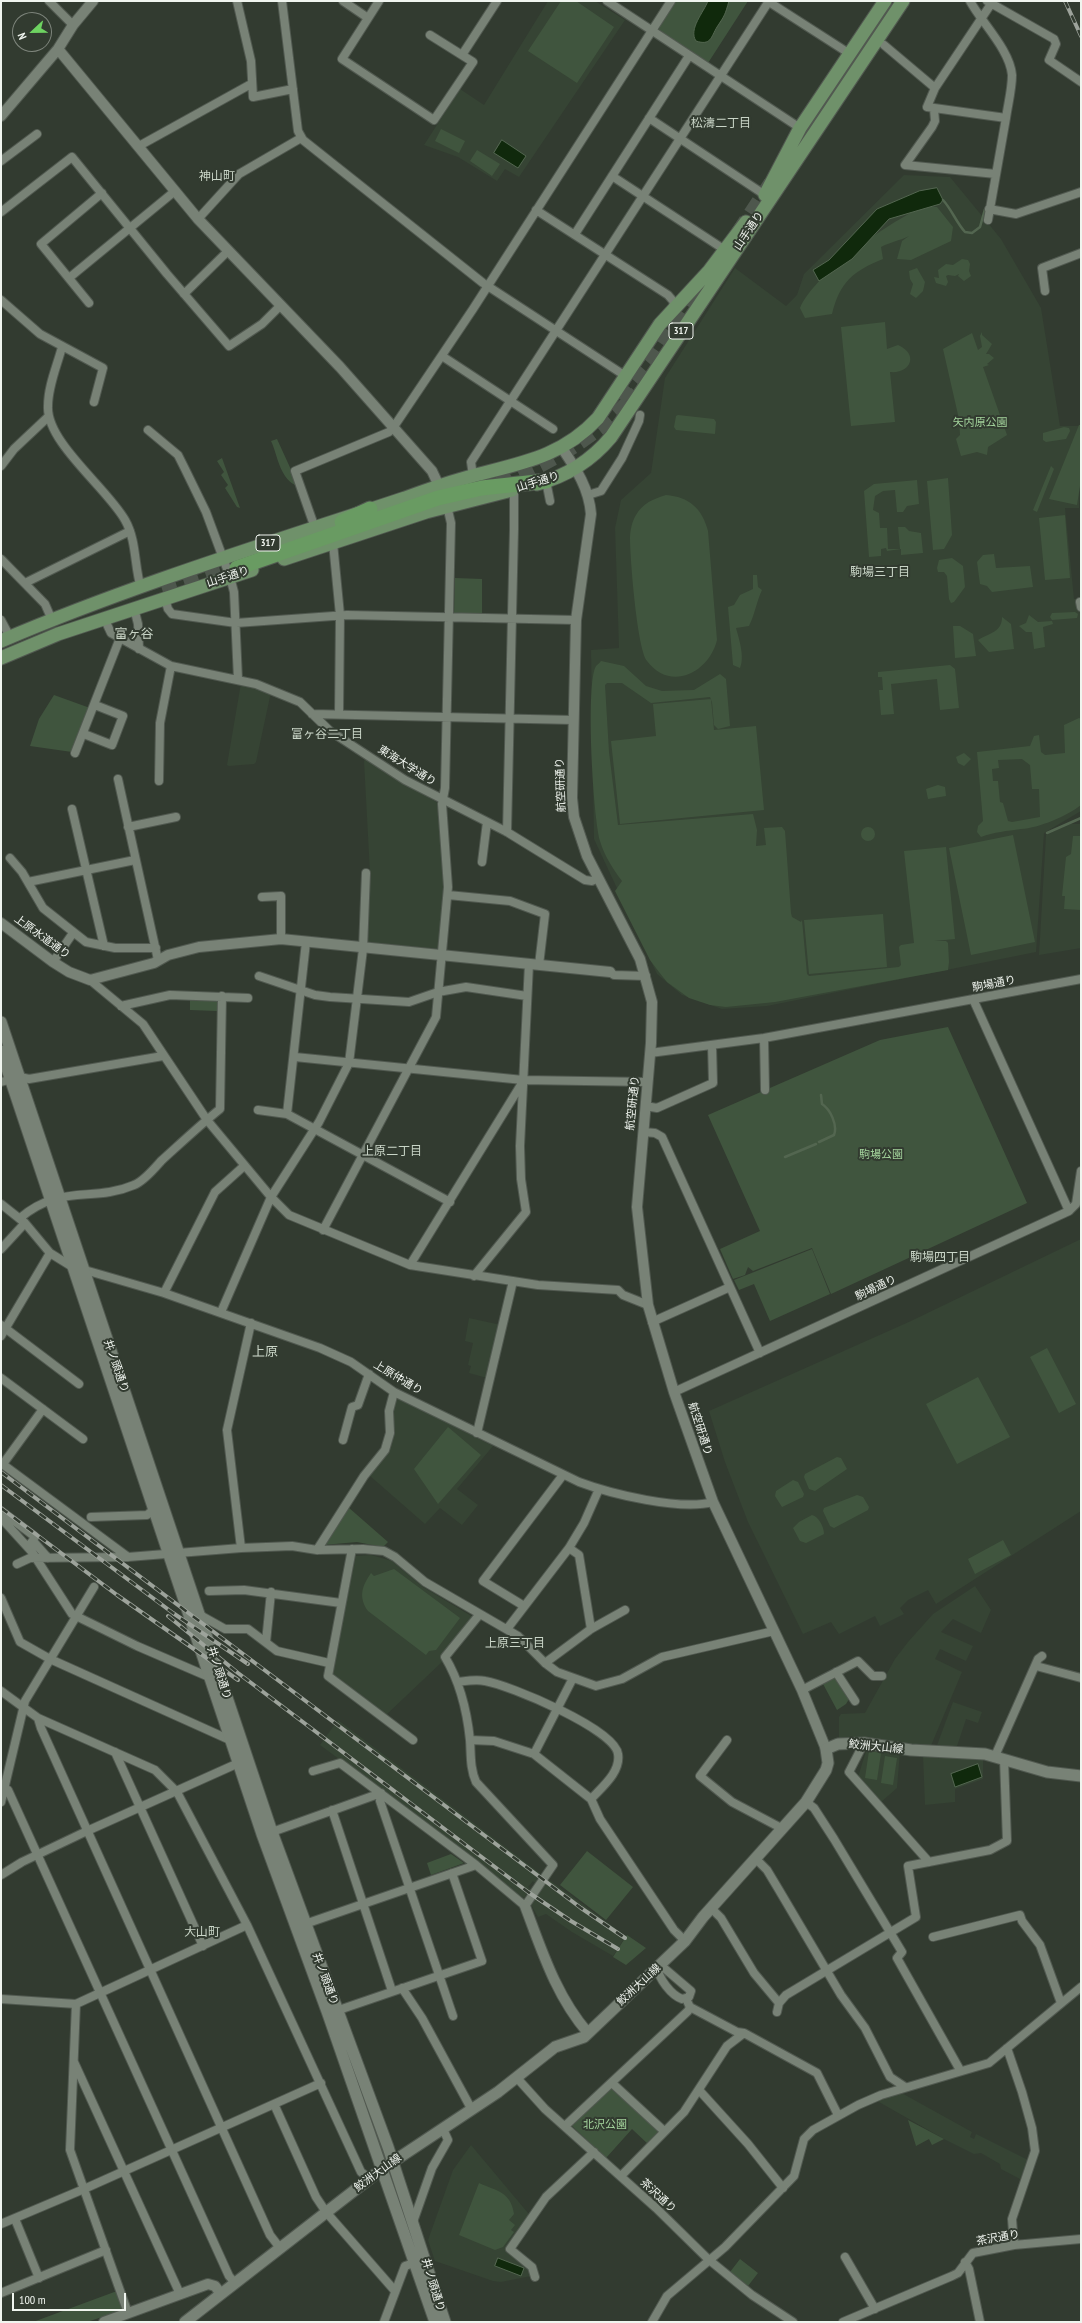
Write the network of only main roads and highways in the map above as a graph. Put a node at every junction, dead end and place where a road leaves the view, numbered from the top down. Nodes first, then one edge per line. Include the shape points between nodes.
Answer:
1 (903, 1) edge
2 (913, 1) edge
3 (885, 2) edge
4 (780, 187) junction
5 (765, 195) junction
6 (729, 253) junction
7 (709, 291) junction
8 (685, 297) junction
9 (679, 335) junction
10 (650, 339) junction
11 (546, 481) joint
12 (512, 487) junction
13 (370, 509) junction
14 (231, 567) junction
15 (140, 588) junction
16 (194, 588) junction
17 (5, 639) edge
18 (1, 658) edge
19 (1, 1022) edge
20 (1, 1052) edge
21 (10, 1080) edge
22 (54, 1199) junction
23 (243, 1761) junction
24 (1081, 1776) edge
25 (332, 2012) junction
26 (392, 2162) junction
27 (382, 2169) junction
28 (188, 2321) edge
29 (435, 2322) edge
30 (445, 2322) edge

1 - 4 main road, 山手通り / 317
2 - 4 main road, 317 via 820,141
3 - 5 main road, 山手通り / 317
3 - 5 main road, 317 via 800,128
4 - 6 main road, 山手通り / 317
5 - 6 main road, 山手通り / 317
6 - 7 main road, 山手通り / 317
6 - 8 main road, 山手通り / 317
7 - 8 main road via 687,315 681,310
7 - 9 main road, 山手通り / 317
8 - 10 main road, 山手通り / 317
9 - 10 main road via 683,324 678,318 672,317
9 - 11 main road, 山手通り / 317 via 611,437 598,452 575,468
10 - 13 main road, 山手通り / 317 via 598,418 588,430 562,448 533,460 439,486
11 - 12 highway
12 - 14 main road, 山手通り / 317 via 333,543
12 - 14 highway via 482,488 438,498
13 - 14 highway via 318,533
13 - 14 main road, 山手通り / 317 via 315,528
14 - 15 main road, 山手通り / 317
14 - 16 main road, 山手通り / 317
15 - 16 main road via 139,596 143,599
15 - 17 main road, 山手通り / 317
16 - 18 main road, 山手通り / 317 via 104,618
19 - 21 main road, 井ノ頭通り
20 - 21 main road, 井ノ頭通り
21 - 22 main road, 井ノ頭通り
22 - 23 main road, 井ノ頭通り via 84,1271 200,1615
22 - 23 main road, 井ノ頭通り via 71,1266 230,1740
23 - 25 main road, 井ノ頭通り
23 - 25 main road, 井ノ頭通り via 305,1924
24 - 26 main road, 鮫洲大山線 via 1047,1772 999,1758 864,1743 838,1744 826,1749 826,1770 806,1802 711,1908 685,1941 588,2033 576,2042 555,2047 472,2110
25 - 26 main road, 井ノ頭通り
25 - 27 main road, 井ノ頭通り
26 - 27 main road, 鮫洲大山線
26 - 30 main road, 井ノ頭通り
27 - 28 main road, 鮫洲大山線
27 - 29 main road, 井ノ頭通り

